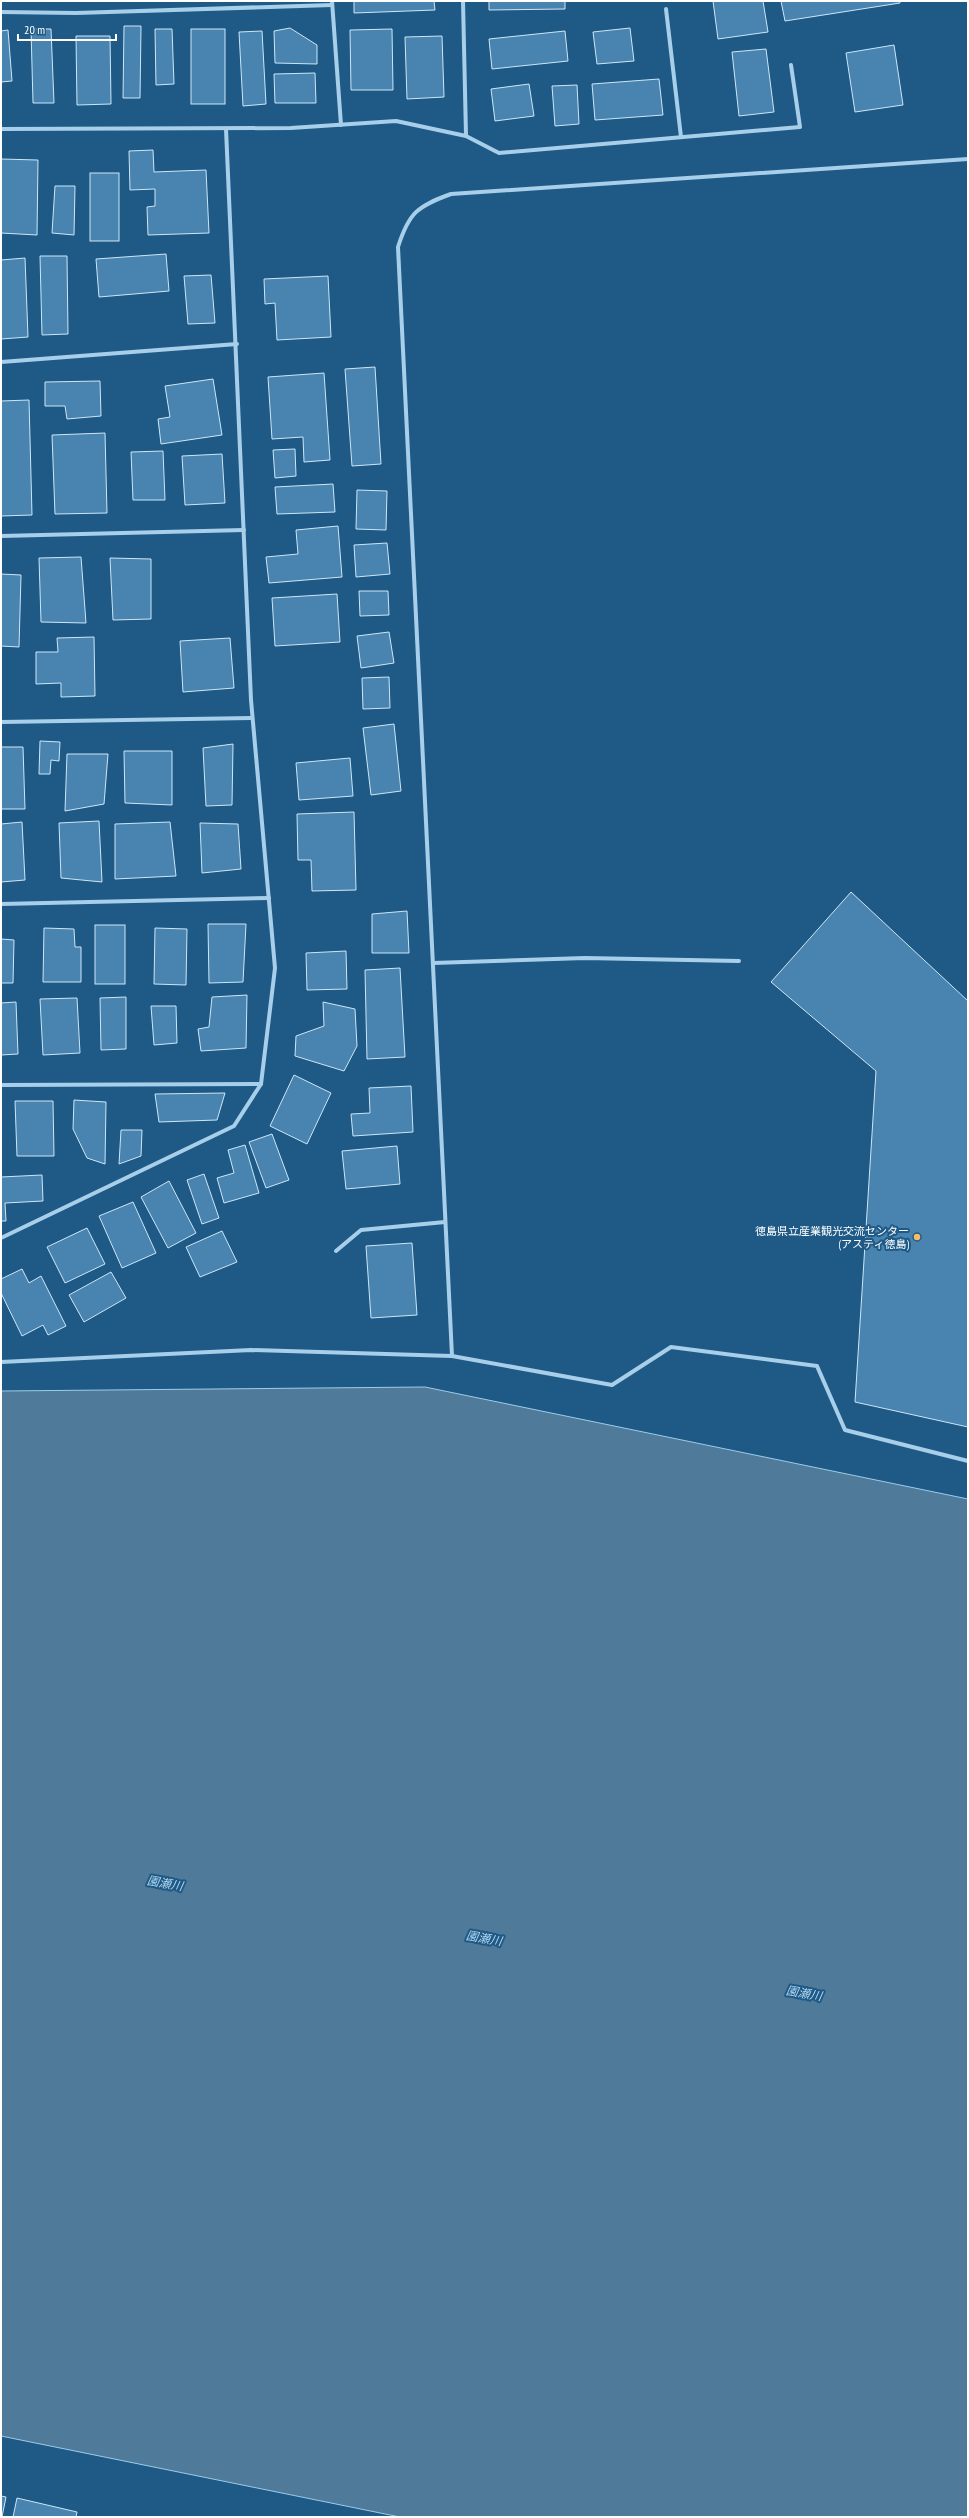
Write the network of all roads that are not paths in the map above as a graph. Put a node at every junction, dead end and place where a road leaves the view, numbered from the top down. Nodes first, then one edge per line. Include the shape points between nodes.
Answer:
1 (463, 1) edge
2 (332, 3) edge
3 (666, 9) dead end
4 (1, 12) edge
5 (791, 65) dead end
6 (341, 125) junction
7 (1, 129) edge
8 (226, 129) junction
9 (466, 136) junction
10 (681, 138) junction
11 (968, 159) edge
12 (236, 344) junction
13 (1, 362) edge
14 (244, 530) junction
15 (1, 536) edge
16 (252, 718) junction
17 (1, 722) edge
18 (269, 898) junction
19 (1, 904) edge
20 (739, 961) dead end
21 (433, 964) junction
22 (261, 1084) junction
23 (1, 1085) edge
24 (445, 1222) junction
25 (1, 1238) edge
26 (336, 1251) dead end
27 (452, 1356) junction
28 (1, 1362) edge
29 (968, 1461) edge

1 - 9 street
2 - 4 street via 76,13
2 - 6 street
3 - 10 street
5 - 10 street via 800,127
6 - 8 street
6 - 9 street via 396,121
7 - 8 street
8 - 12 street
9 - 10 street via 499,153
11 - 21 street via 451,194 424,204 409,219 398,247
12 - 13 street
12 - 14 street
14 - 15 street
14 - 16 street
16 - 17 street
16 - 18 street
18 - 19 street
18 - 22 street via 275,968
20 - 21 street via 585,958
21 - 24 street
22 - 23 street
22 - 25 street via 234,1126
24 - 26 street via 360,1230
24 - 27 street
27 - 28 street via 251,1350
27 - 29 street via 612,1385 671,1347 817,1366 845,1430

